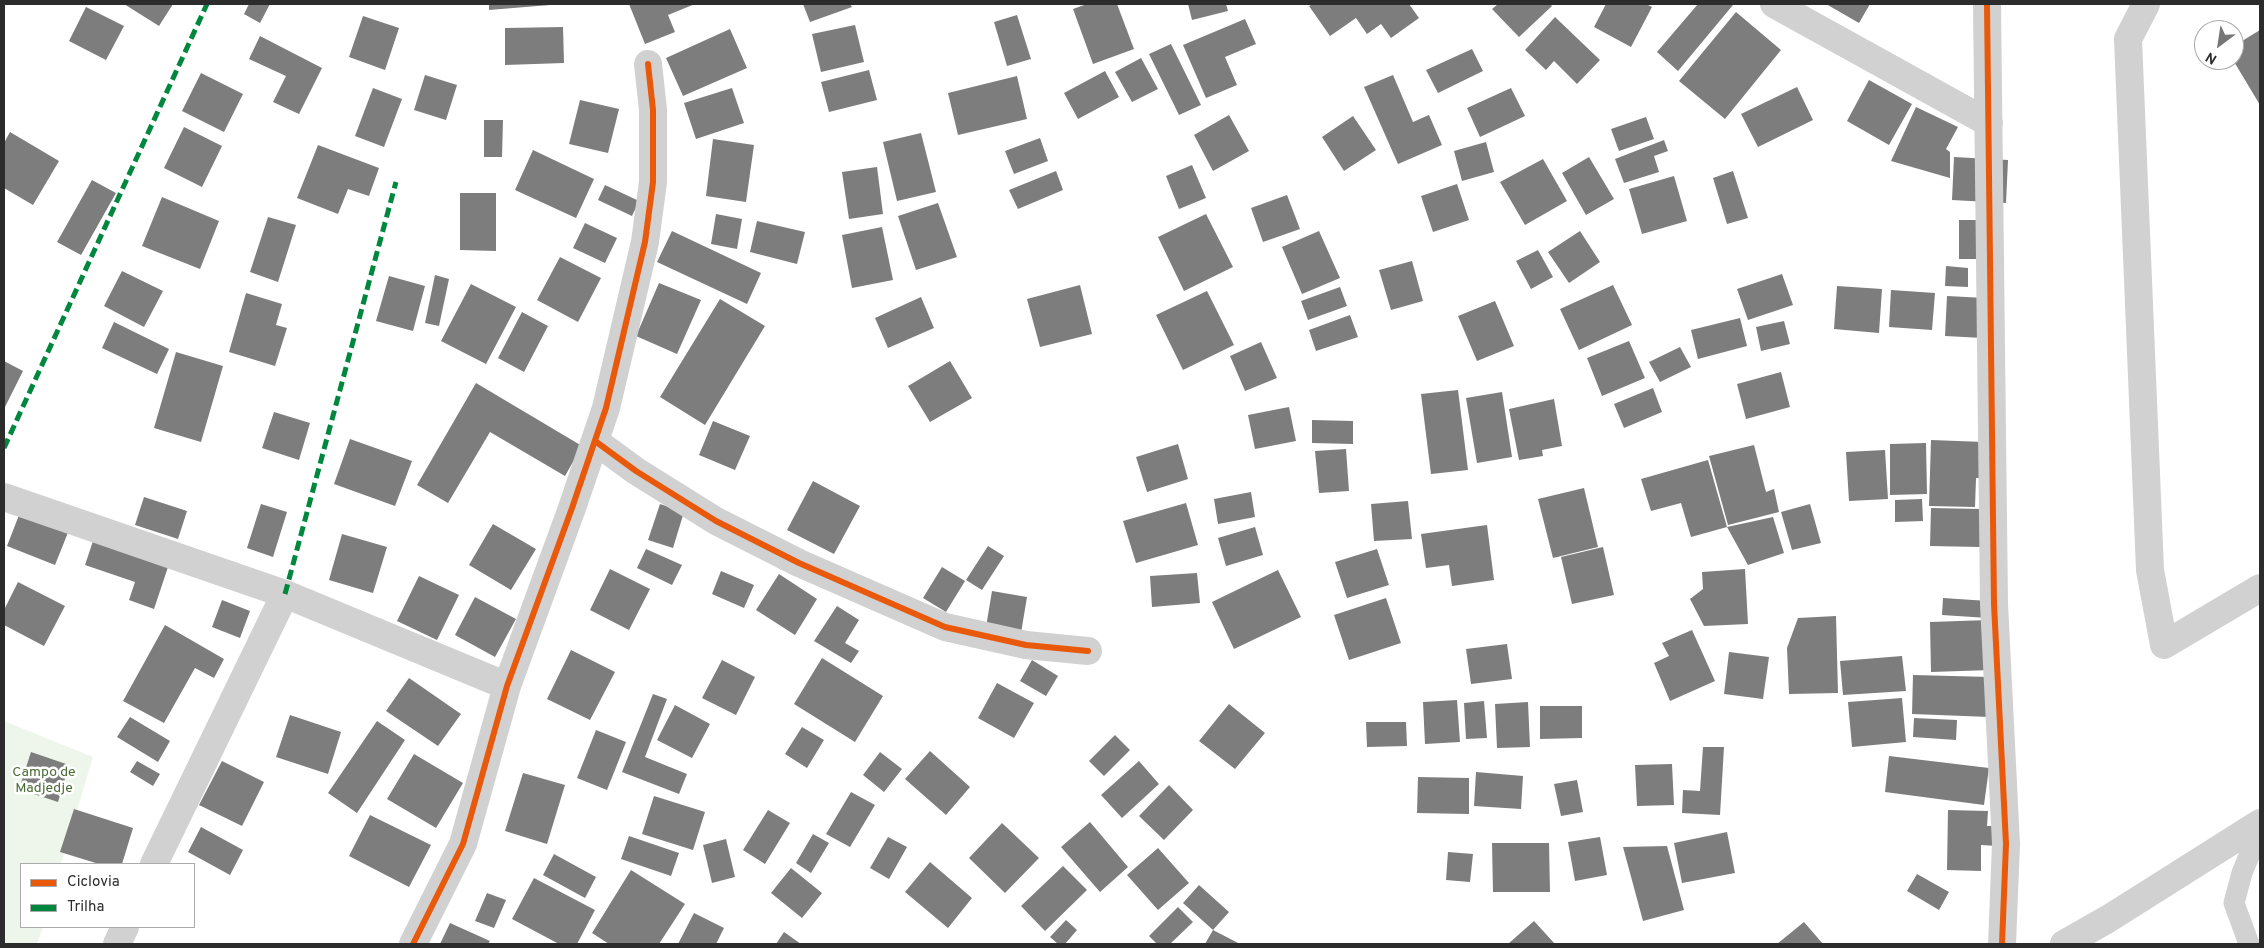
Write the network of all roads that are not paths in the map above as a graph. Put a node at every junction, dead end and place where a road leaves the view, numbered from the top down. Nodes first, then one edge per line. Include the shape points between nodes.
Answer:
1 (1774, 4) edge
2 (1987, 4) edge
3 (2146, 4) edge
4 (648, 64) dead end
5 (1989, 123) junction
6 (595, 441) junction
7 (4, 498) edge
8 (2260, 588) edge
9 (285, 594) junction
10 (1088, 651) dead end
11 (507, 686) junction
12 (2260, 823) edge
13 (2260, 840) edge
14 (154, 863) edge
15 (125, 928) edge
16 (117, 944) edge
17 (413, 944) edge
18 (2002, 944) edge
19 (2064, 944) edge
20 (2249, 944) edge

1 - 5 street
2 - 5 street
3 - 8 street via 2128,39 2150,570 2164,645
4 - 6 street via 653,110 654,182 646,234 606,408
5 - 18 street via 1994,604 2006,844
6 - 10 street via 716,521 798,563 945,627 1026,645
6 - 11 street
7 - 9 street
9 - 11 street
9 - 14 street
11 - 17 street via 463,844
12 - 19 street
13 - 20 lane via 2253,846 2234,903
15 - 16 street

